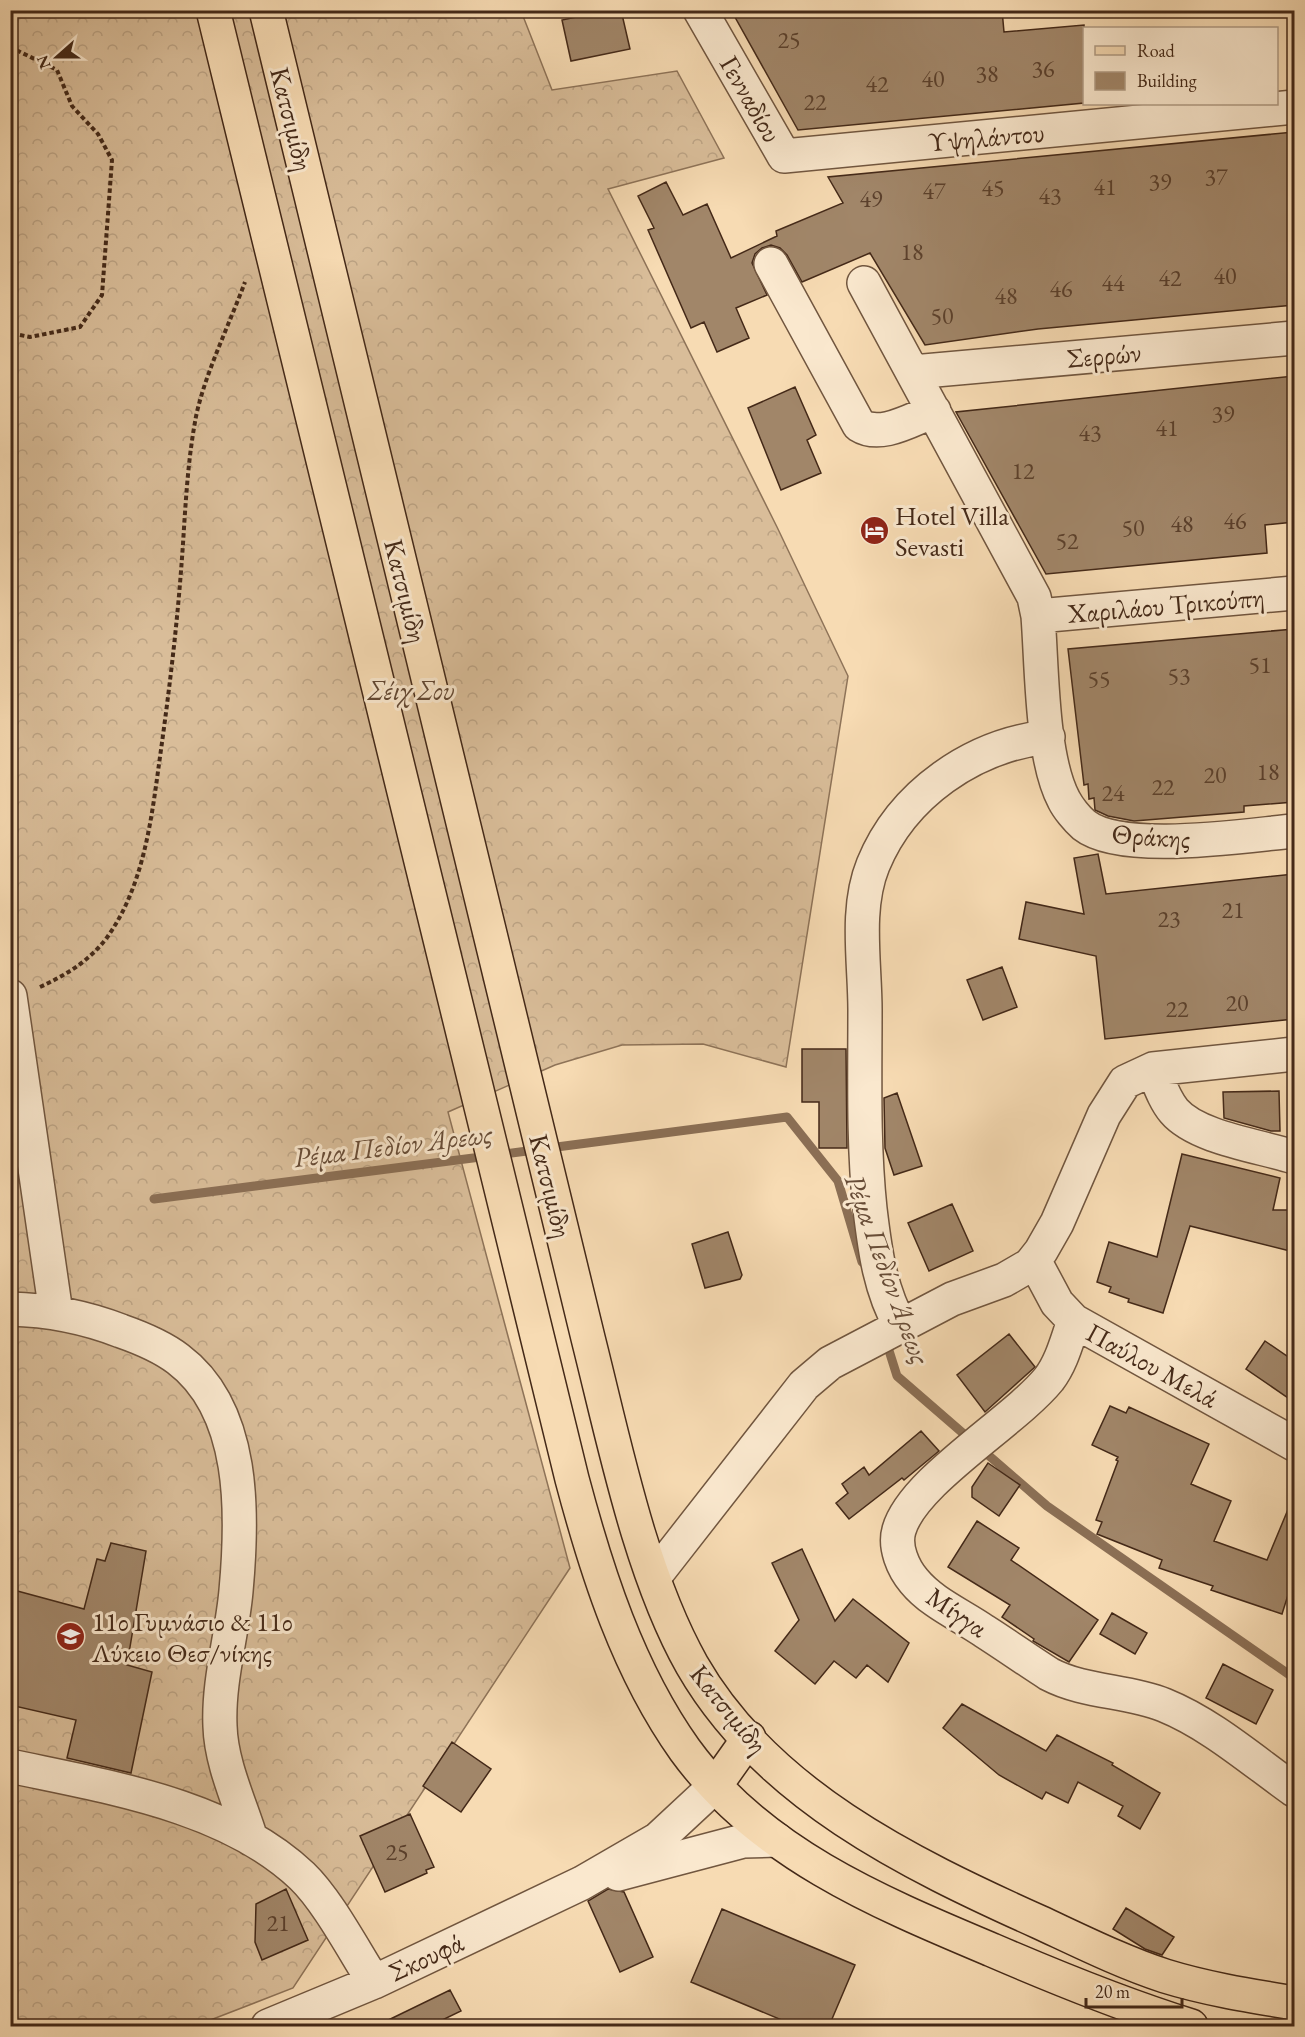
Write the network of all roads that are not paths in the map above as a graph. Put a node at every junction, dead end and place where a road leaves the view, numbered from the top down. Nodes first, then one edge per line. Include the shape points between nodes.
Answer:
1 (213, 10) edge
2 (266, 10) edge
3 (700, 10) edge
4 (1294, 107) edge
5 (784, 156) joint
6 (771, 264) dead end
7 (864, 283) dead end
8 (1294, 338) edge
9 (913, 372) junction
10 (934, 411) junction
11 (1294, 593) edge
12 (1038, 616) junction
13 (1048, 737) junction
14 (1294, 831) edge
15 (11, 996) edge
16 (1294, 1054) edge
17 (1143, 1073) junction
18 (1294, 1157) edge
19 (1034, 1260) junction
20 (10, 1309) edge
21 (56, 1313) junction
22 (1074, 1321) junction
23 (889, 1333) junction
24 (1294, 1444) edge
25 (654, 1577) junction
26 (749, 1738) junction
27 (10, 1766) edge
28 (714, 1786) junction
29 (1294, 1790) edge
30 (251, 1839) junction
31 (777, 1840) junction
32 (582, 1883) junction
33 (374, 1982) junction
34 (1294, 2003) edge
35 (1153, 2020) edge
36 (268, 2026) edge
37 (1191, 2026) edge

1 - 28 main road, Κατσιμίδη via 572,1479 600,1575 626,1641 659,1710
2 - 25 main road, Κατσιμίδη via 531,1107 614,1440
3 - 5 street, Γενναδίου
4 - 5 street, Υψηλάντου
6 - 10 street via 859,425 867,430 883,430
7 - 9 street, Θράκης
8 - 9 street, Σερρών
9 - 10 street, Θράκης
10 - 12 street, Θράκης via 1028,584
11 - 12 street, Χαριλάου Τρικούπη
12 - 13 street, Θράκης
13 - 14 street, Θράκης via 1064,800 1084,825 1096,832 1175,841
13 - 23 street via 1003,746 946,775 904,814 871,872 864,915 864,1160
15 - 21 street
16 - 17 street
17 - 18 street via 1172,1109 1192,1125
17 - 19 street via 1112,1098 1070,1196
19 - 22 street, Παύλου Μελά via 1057,1303
19 - 23 street via 1024,1270 952,1299
20 - 21 street
21 - 30 street via 117,1329 169,1353 203,1385 224,1425 236,1474 239,1521 236,1593 220,1705 220,1737
22 - 24 street, Παύλου Μελά
22 - 29 street, Μίγγα via 1049,1378 918,1498 898,1532 905,1567 922,1590 1060,1680 1161,1704 1189,1717
23 - 25 street via 830,1363 804,1385
25 - 26 main road, Κατσιμίδη via 692,1665
26 - 28 main road
26 - 34 main road, Κατσιμίδη via 781,1771 831,1812 931,1871 1153,1972
27 - 30 street via 164,1802
28 - 31 main road, Κατσιμίδη
28 - 32 street, Σκουφά via 658,1839
30 - 33 street via 304,1877
31 - 32 street, Σκουφά via 743,1841
31 - 35 main road, Κατσιμίδη via 843,1883 902,1912
32 - 33 street, Σκουφά
33 - 36 street, Σκουφά
35 - 37 main road, Κατσιμίδη

